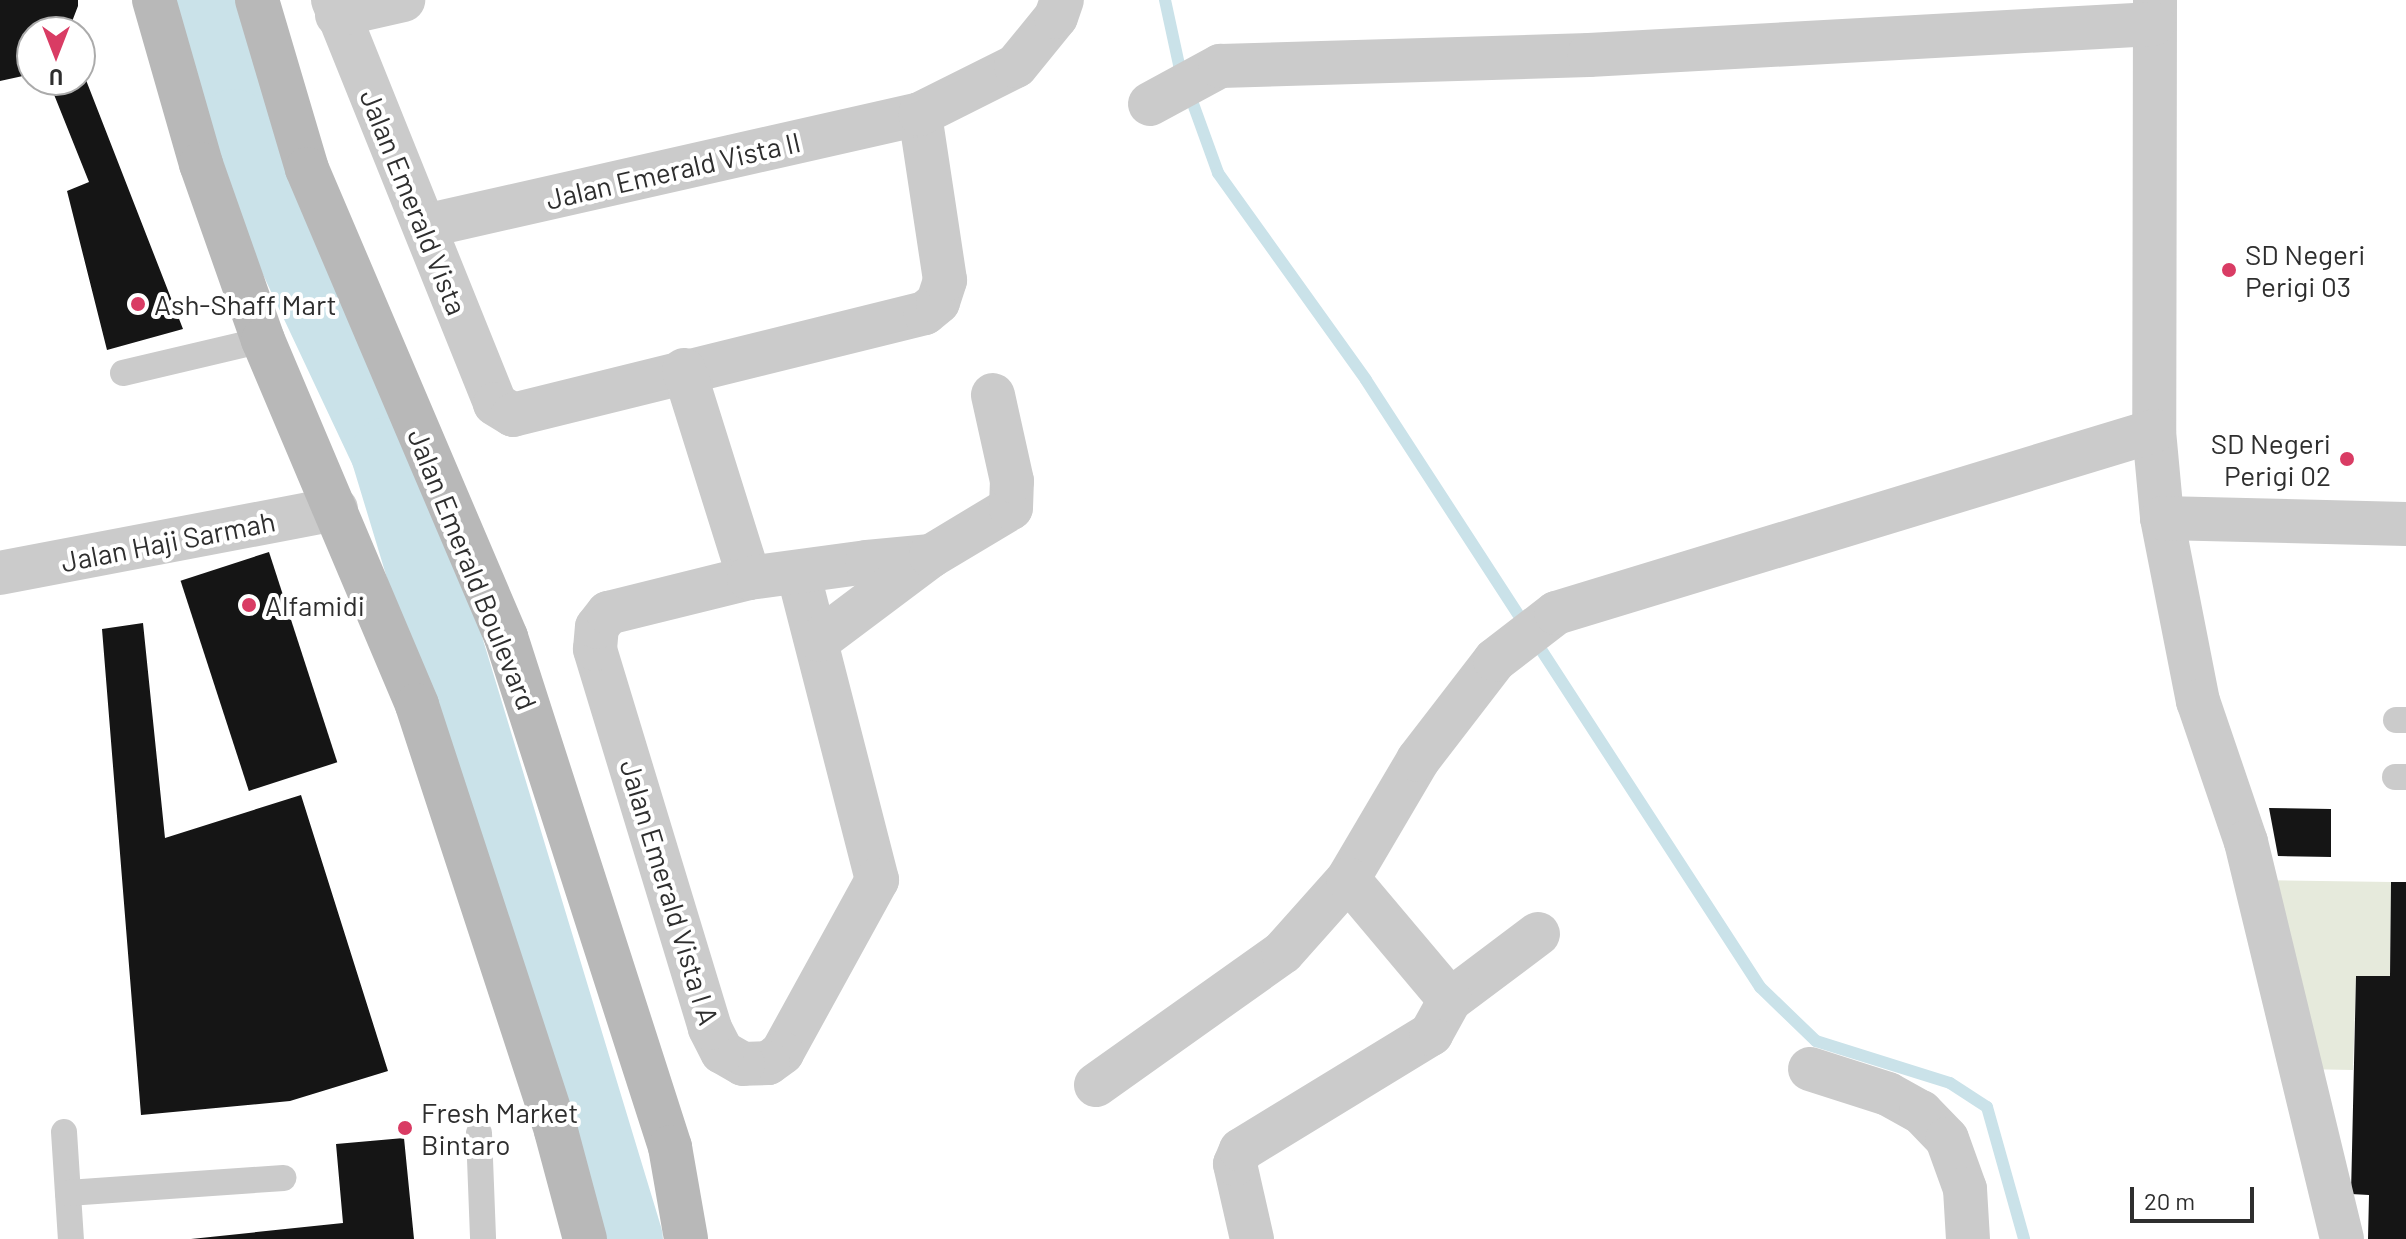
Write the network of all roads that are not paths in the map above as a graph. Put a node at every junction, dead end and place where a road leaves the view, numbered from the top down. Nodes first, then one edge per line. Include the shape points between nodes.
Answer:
1 (154, 0) edge
2 (257, 0) edge
3 (403, 0) edge
4 (1062, 0) edge
5 (335, 7) edge
6 (2154, 12) edge
7 (1170, 90) dead end
8 (920, 114) junction
9 (425, 226) junction
10 (263, 340) junction
11 (684, 370) junction
12 (123, 373) dead end
13 (993, 395) dead end
14 (2154, 431) junction
15 (336, 509) junction
16 (2162, 518) junction
17 (2406, 524) edge
18 (931, 556) junction
19 (798, 572) junction
20 (0, 573) edge
21 (749, 578) junction
22 (819, 640) junction
23 (1348, 879) junction
24 (1538, 934) dead end
25 (1450, 1000) junction
26 (1810, 1069) dead end
27 (1096, 1085) dead end
28 (64, 1132) dead end
29 (479, 1133) dead end
30 (283, 1178) dead end
31 (68, 1193) junction
32 (71, 1239) edge
33 (483, 1239) edge
34 (585, 1239) edge
35 (686, 1239) edge
36 (1252, 1239) edge
37 (1968, 1239) edge
38 (2342, 1239) edge

1 - 10 main road via 201,164
2 - 35 main road, Jalan Emerald Boulevard via 307,169 506,637 670,1147
3 - 5 street
4 - 8 street, Jalan Emerald Vista II via 1056,17 1016,66 969,95
5 - 9 street, Jalan Emerald Vista
6 - 7 street via 1589,55 1220,66
6 - 14 street
8 - 9 street, Jalan Emerald Vista II
8 - 11 street via 945,280 938,302 925,313
9 - 11 street, Jalan Emerald Vista via 495,404 513,415
10 - 12 lane
10 - 15 main road
11 - 21 street
13 - 18 street, Jalan Emerald Vista I A via 1012,481 1011,508
14 - 16 street
14 - 23 street via 1556,613 1495,660 1418,760
15 - 20 street, Jalan Haji Sarmah
15 - 34 main road via 417,705 556,1131
16 - 17 street
16 - 38 street via 2198,701 2246,842
18 - 19 street, Jalan Emerald Vista I A
18 - 22 street, Jalan Emerald Vista I A
19 - 21 street, Jalan Emerald Vista I A
19 - 22 street, Jalan Emerald Vista I A
21 - 22 street, Jalan Emerald Vista I A via 608,613 597,627 595,649 710,1028 722,1052 743,1064 768,1063 782,1053 877,880
23 - 25 street
23 - 27 street via 1283,952
24 - 25 street
25 - 36 street via 1431,1034 1241,1150 1235,1164
26 - 37 street via 1888,1094 1921,1112 1947,1139 1965,1189
28 - 31 lane
29 - 33 lane
30 - 31 lane
31 - 32 lane

